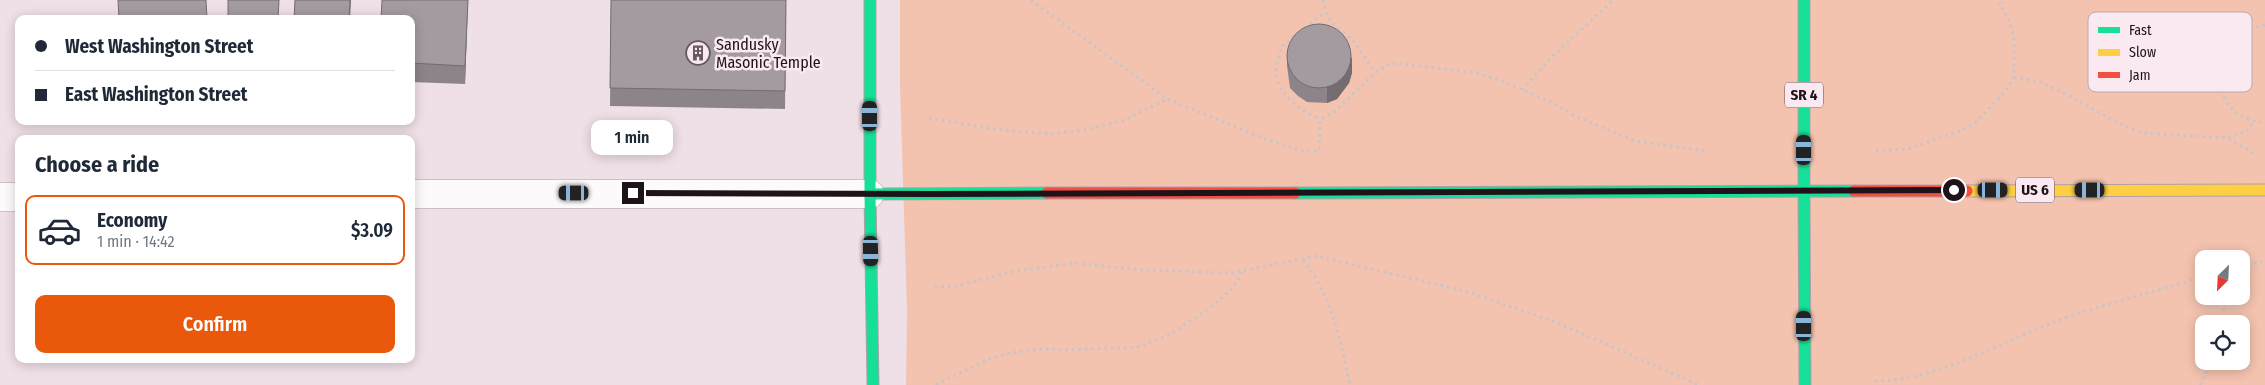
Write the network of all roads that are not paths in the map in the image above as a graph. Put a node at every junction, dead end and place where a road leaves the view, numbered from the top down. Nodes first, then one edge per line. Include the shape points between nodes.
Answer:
1 (870, 0) edge
2 (1804, 0) edge
3 (1804, 190) junction
4 (2265, 190) edge
5 (415, 194) edge
6 (870, 194) junction
7 (15, 197) edge
8 (0, 198) edge
9 (872, 385) edge
10 (1805, 385) edge

1 - 6 main road
2 - 3 main road, SR 4
3 - 4 main road, US 6
3 - 6 main road, US 6
3 - 10 main road
5 - 6 street
6 - 9 main road
7 - 8 street

